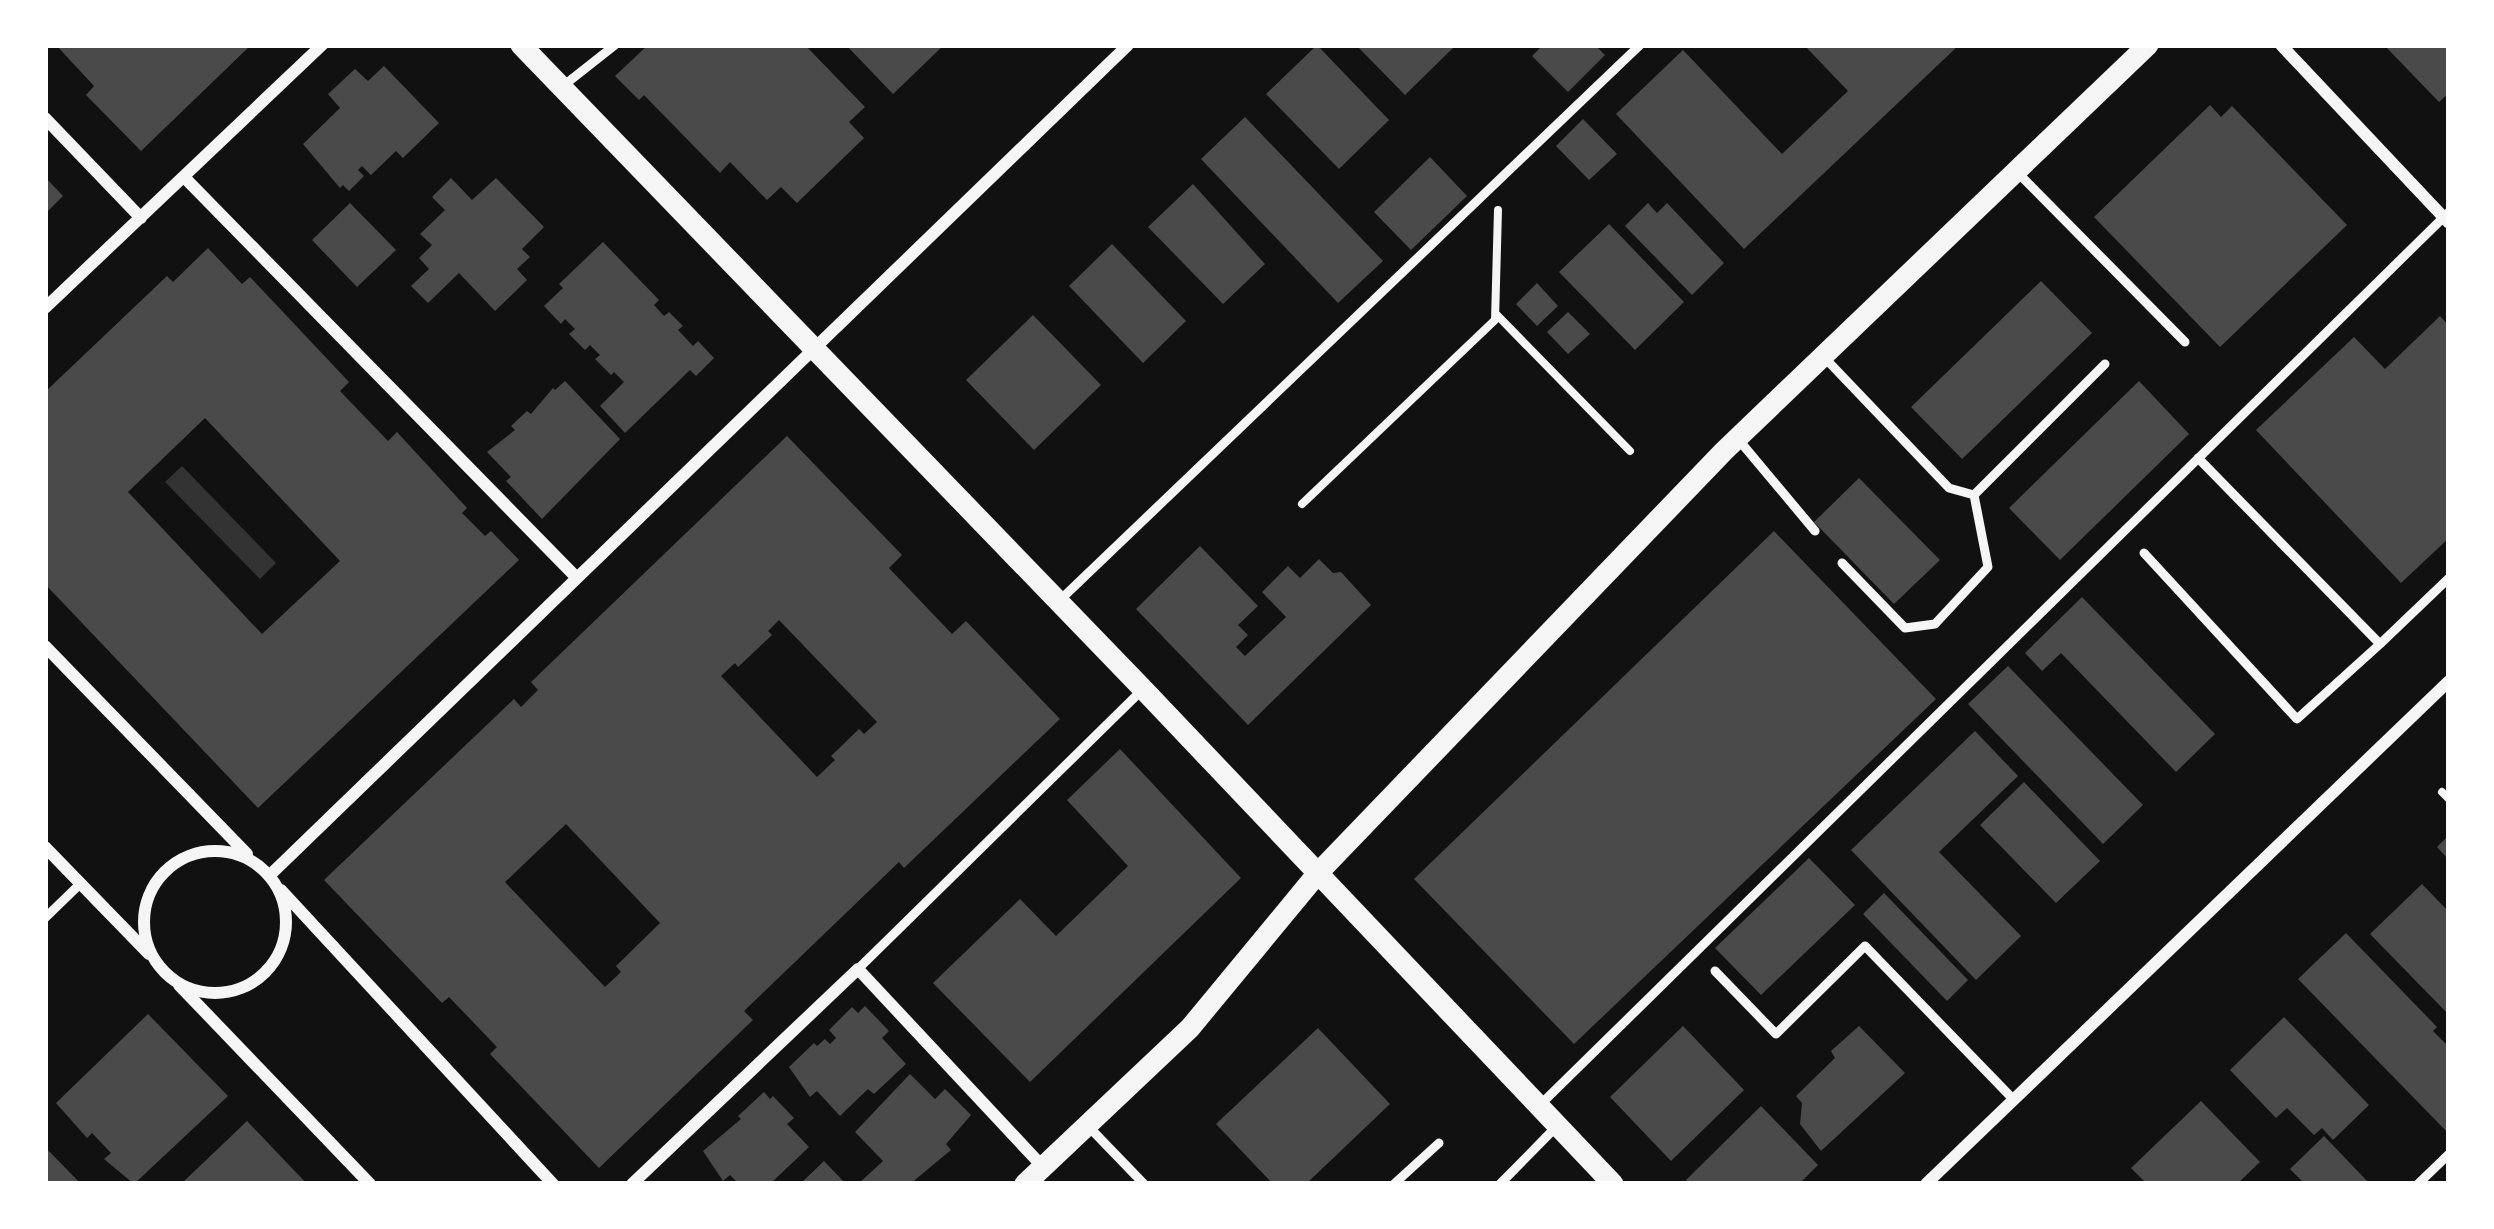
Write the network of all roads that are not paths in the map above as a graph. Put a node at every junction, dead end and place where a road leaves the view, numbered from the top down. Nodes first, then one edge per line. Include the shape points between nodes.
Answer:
1 (322, 45) edge
2 (521, 45) edge
3 (615, 45) edge
4 (1128, 45) edge
5 (1640, 45) edge
6 (2148, 45) edge
7 (2281, 45) edge
8 (560, 88) junction
9 (45, 118) edge
10 (2018, 173) junction
11 (184, 177) junction
12 (2447, 217) edge
13 (141, 218) junction
14 (45, 308) edge
15 (2185, 342) dead end
16 (812, 350) junction
17 (1823, 356) junction
18 (2105, 364) dead end
19 (1738, 439) junction
20 (2198, 458) junction
21 (1974, 495) junction
22 (1815, 531) dead end
23 (2144, 553) dead end
24 (1842, 563) dead end
25 (575, 576) junction
26 (2449, 578) edge
27 (1058, 602) junction
28 (2380, 644) junction
29 (45, 646) edge
30 (2449, 681) edge
31 (1143, 689) junction
32 (45, 847) edge
33 (256, 864) junction
34 (1318, 873) junction
35 (272, 880) junction
36 (80, 884) junction
37 (45, 918) edge
38 (155, 959) junction
39 (858, 969) junction
40 (1715, 970) dead end
41 (174, 980) junction
42 (2014, 1100) junction
43 (1540, 1105) junction
44 (1558, 1125) junction
45 (1088, 1126) junction
46 (1439, 1143) dead end
47 (2449, 1154) edge
48 (1043, 1167) junction
49 (370, 1184) edge
50 (554, 1184) edge
51 (632, 1184) edge
52 (1025, 1184) edge
53 (1144, 1184) edge
54 (1394, 1184) edge
55 (1500, 1184) edge
56 (1613, 1184) edge
57 (1926, 1184) edge
58 (2418, 1184) edge

1 - 11 street
2 - 8 street
3 - 8 lane
4 - 16 street
5 - 27 lane
6 - 10 street
7 - 12 street
8 - 16 street
9 - 13 street
10 - 15 lane
10 - 17 street
11 - 13 street
11 - 25 street
12 - 20 lane
13 - 14 street
16 - 25 street
16 - 27 street
17 - 19 street
17 - 21 lane via 1949,488
18 - 21 lane
19 - 22 lane
19 - 34 street
20 - 28 lane
20 - 43 lane
21 - 24 lane via 1988,567 1935,624 1905,628
23 - 28 lane via 2297,719
25 - 35 street
26 - 28 lane
27 - 31 street
29 - 33 street
30 - 42 street
31 - 34 street
31 - 39 lane
32 - 36 street
33 - 35 street
33 - 38 street via 210,850 166,870 145,913
34 - 43 street
34 - 45 street via 1190,1028
35 - 41 street via 286,931 265,974 221,993
35 - 50 street
36 - 37 lane
36 - 38 street
38 - 41 street
39 - 48 street
39 - 51 street
40 - 42 lane via 1776,1034 1865,946
41 - 49 street
42 - 57 street
43 - 44 street
44 - 55 lane
44 - 56 street
45 - 48 street
45 - 53 lane
46 - 54 lane
47 - 58 lane
48 - 52 street

